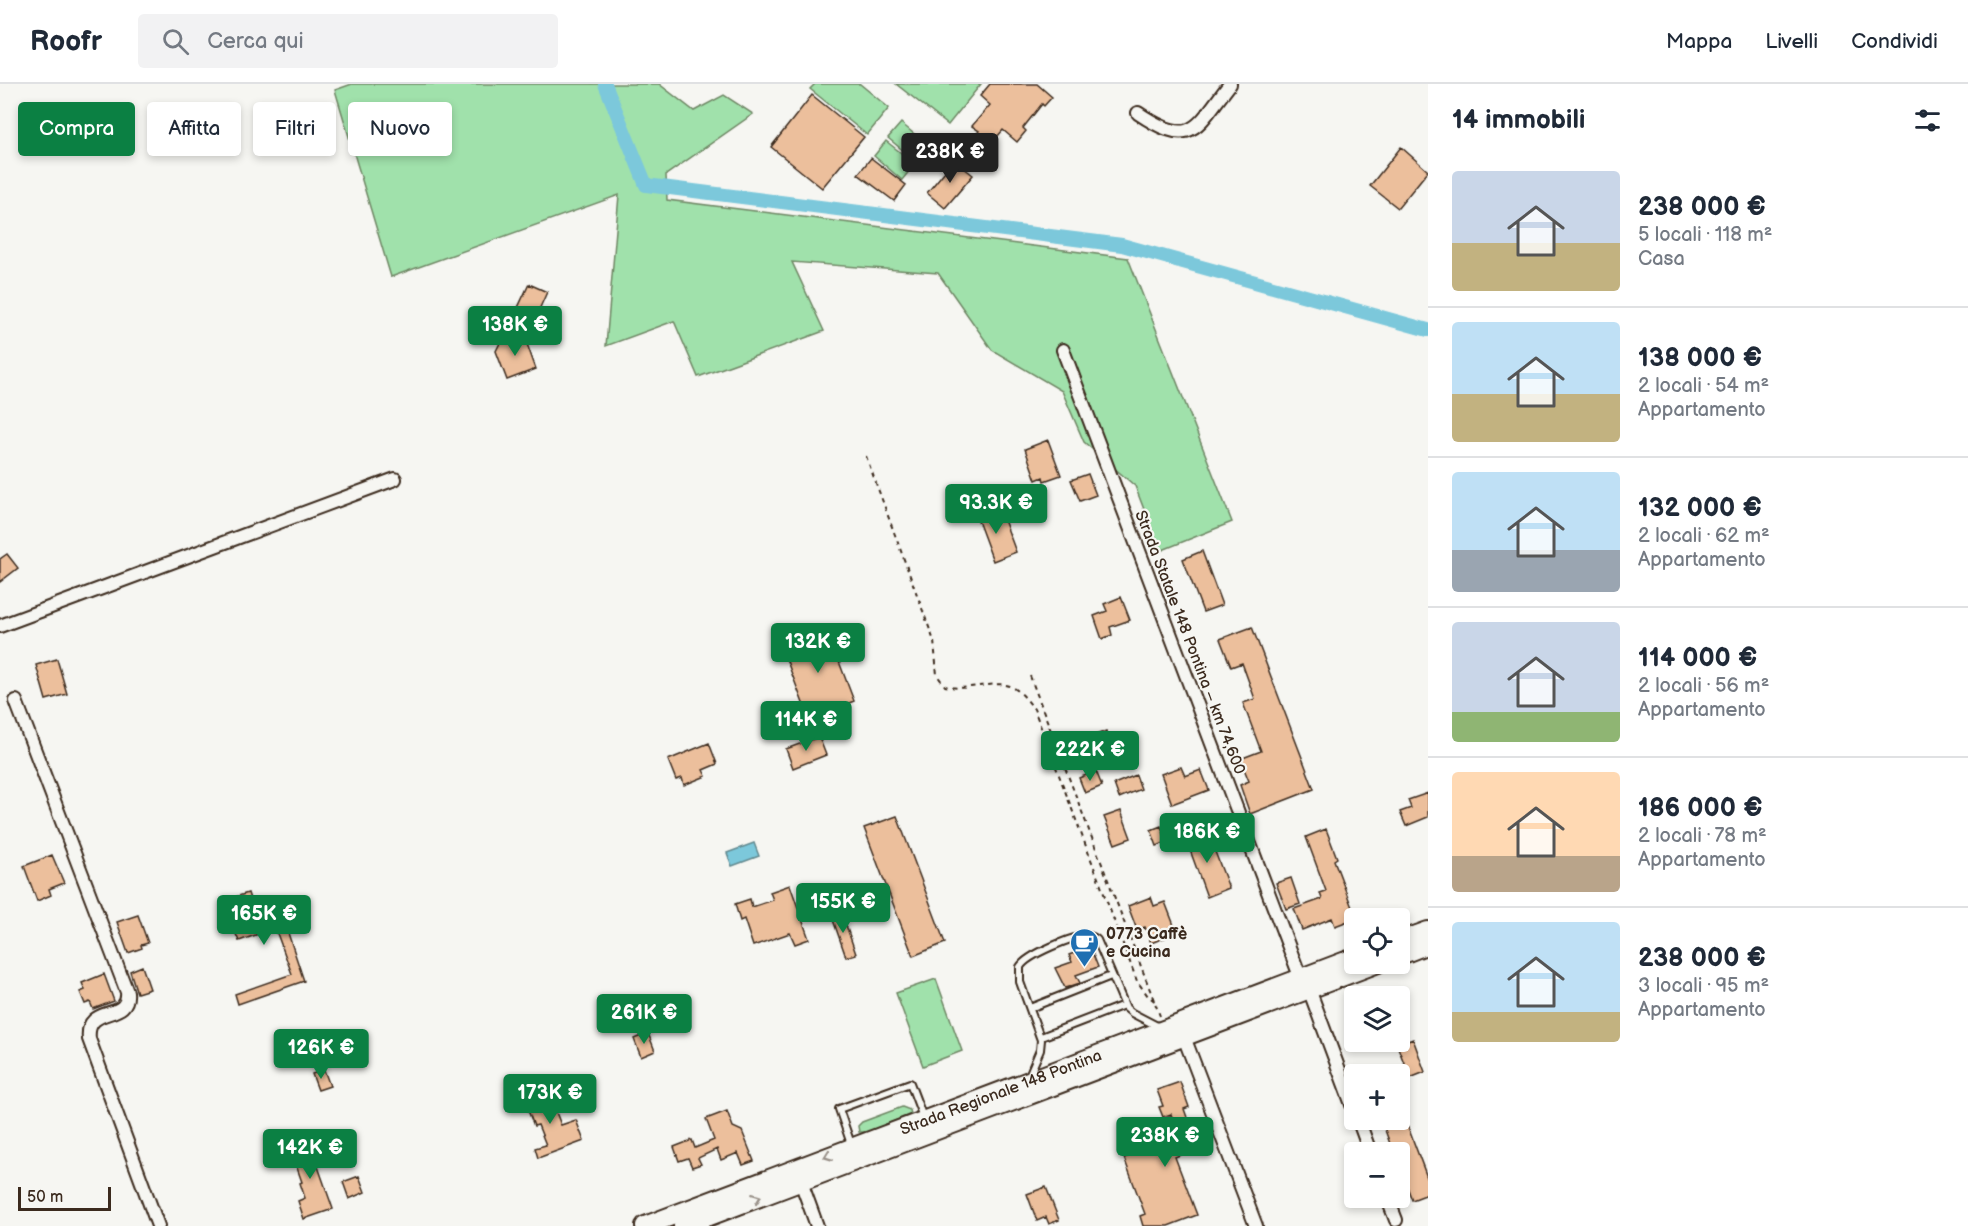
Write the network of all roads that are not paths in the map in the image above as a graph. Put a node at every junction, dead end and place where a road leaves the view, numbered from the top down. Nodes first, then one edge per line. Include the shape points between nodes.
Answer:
1 (1230, 84) edge
2 (1138, 113) dead end
3 (1063, 350) dead end
4 (395, 479) dead end
5 (0, 626) edge
6 (16, 701) dead end
7 (1428, 930) edge
8 (1410, 937) edge
9 (1428, 944) edge
10 (1410, 951) edge
11 (1344, 963) edge
12 (1344, 973) edge
13 (1112, 976) junction
14 (1305, 984) junction
15 (1124, 1005) junction
16 (1030, 1008) junction
17 (1164, 1030) junction
18 (1041, 1037) junction
19 (1184, 1037) junction
20 (1026, 1083) junction
21 (1344, 1084) edge
22 (924, 1121) junction
23 (852, 1147) junction
24 (801, 1182) junction
25 (1391, 1208) edge
26 (1396, 1220) dead end
27 (158, 1226) edge
28 (645, 1226) edge
29 (683, 1226) edge
30 (817, 1226) edge
31 (1256, 1226) edge

1 - 2 street via 1198,124 1184,132 1168,131
3 - 14 street, Strada Statale 148 Pontina – km 74,600
4 - 5 street
6 - 27 street via 127,992 121,1009 92,1021 89,1039
7 - 8 main road
9 - 10 main road
11 - 14 main road, Strada Regionale 148 Pontina
12 - 14 main road, Strada Regionale 148 Pontina
13 - 15 lane
13 - 16 lane
13 - 16 lane via 1097,940 1087,935 1074,939 1029,957 1022,964 1019,977
14 - 17 main road, Strada Regionale 148 Pontina
14 - 19 main road, Strada Regionale 148 Pontina
14 - 21 street, Strada Statale 148 Pontina – km 74,600
15 - 17 lane
15 - 18 lane
16 - 18 lane
17 - 20 main road, Strada Regionale 148 Pontina
18 - 20 lane via 1040,1050
19 - 24 main road, Strada Regionale 148 Pontina
19 - 31 street
20 - 22 main road, Strada Regionale 148 Pontina
22 - 23 main road, Strada Regionale 148 Pontina
22 - 23 lane via 910,1083 890,1090 839,1109
23 -> 28 main road, Strada Regionale 148 Pontina
29 -> 24 main road, Strada Regionale 148 Pontina
24 - 30 street
25 - 26 street

